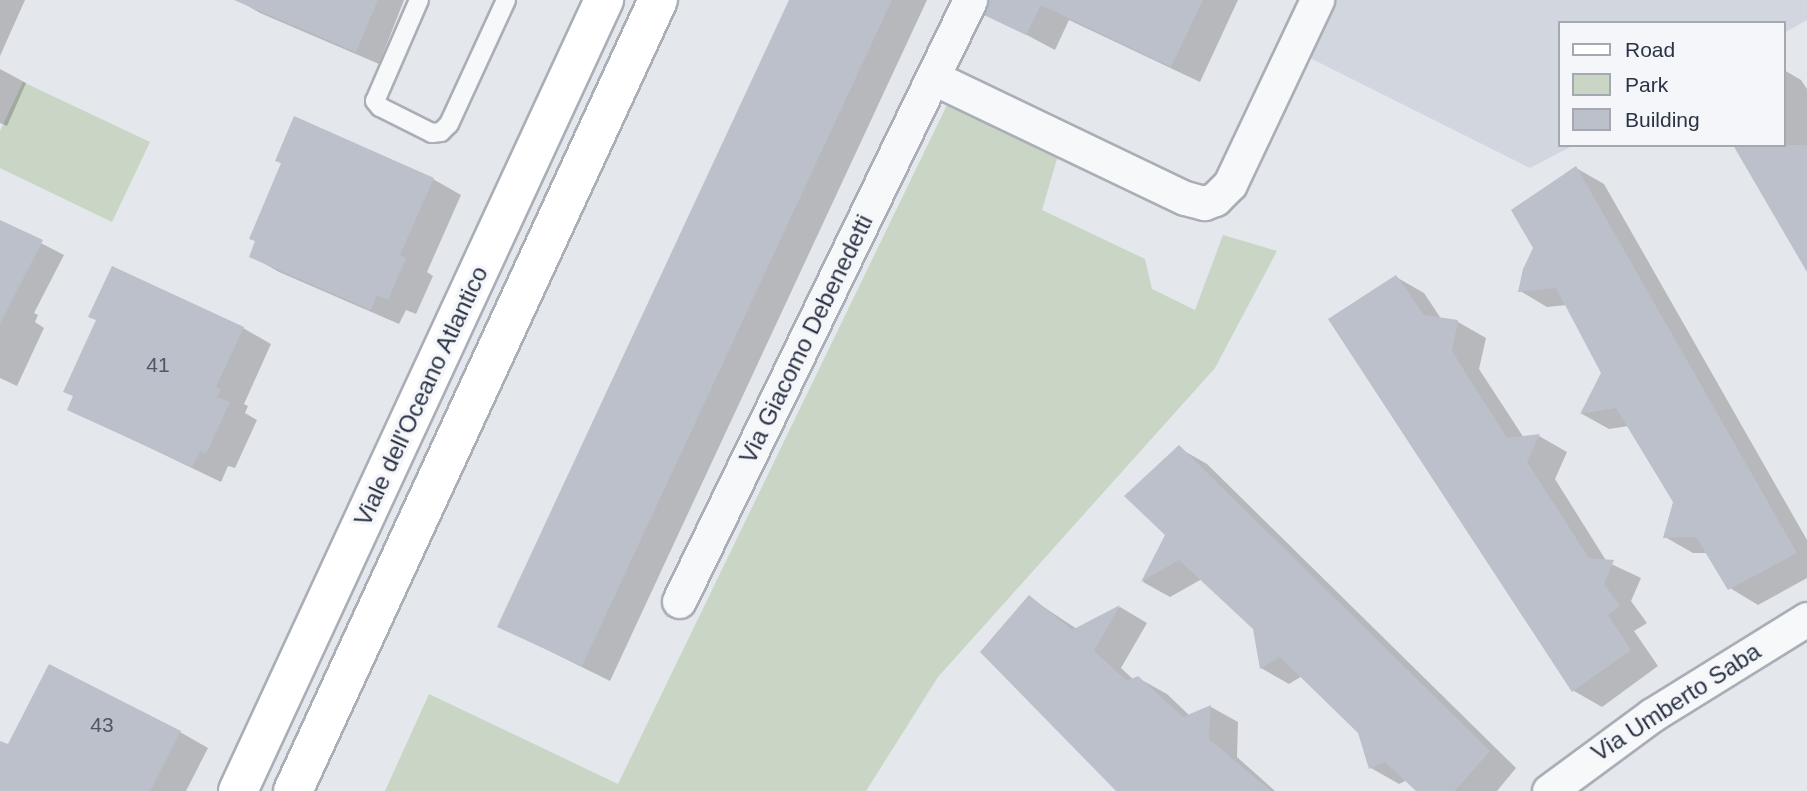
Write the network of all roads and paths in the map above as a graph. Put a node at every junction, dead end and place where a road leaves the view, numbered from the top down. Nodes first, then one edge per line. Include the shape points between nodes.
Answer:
1 (419, 0) edge
2 (506, 0) edge
3 (604, 0) edge
4 (658, 0) edge
5 (970, 0) edge
6 (1317, 0) edge
7 (934, 78) junction
8 (679, 601) dead end
9 (1807, 619) edge
10 (238, 791) edge
11 (293, 791) edge
12 (1549, 791) edge

1 - 2 lane via 375,101 432,134 449,124
3 - 10 main road, Viale dell'Oceano Atlantico
4 - 11 main road, Viale dell'Oceano Atlantico
5 - 7 street, Via Giacomo Debenedetti
6 - 7 street via 1230,184 1204,203
7 - 8 street, Via Giacomo Debenedetti
9 - 12 street, Via Umberto Saba via 1642,722

